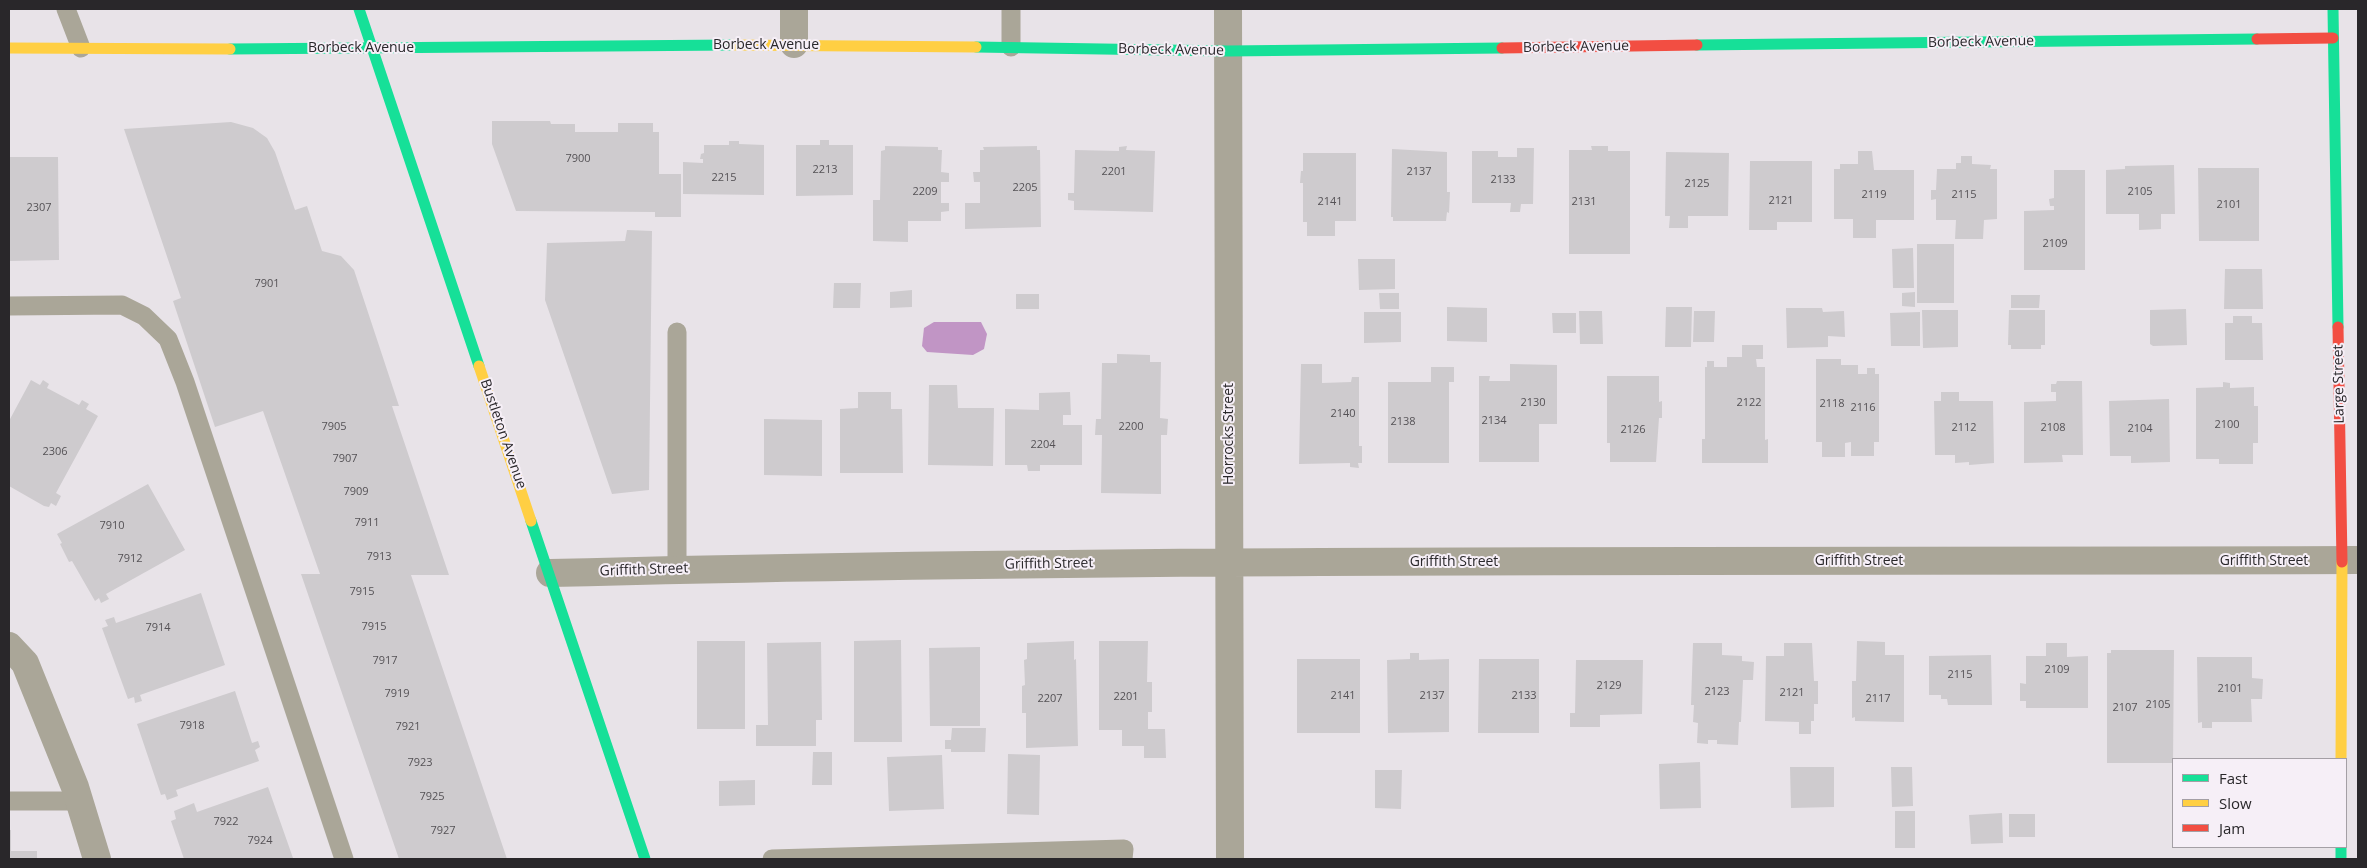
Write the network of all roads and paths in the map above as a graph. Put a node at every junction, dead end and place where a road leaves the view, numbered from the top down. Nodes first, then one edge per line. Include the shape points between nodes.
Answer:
1 (66, 9) edge
2 (359, 9) edge
3 (794, 9) edge
4 (1011, 9) edge
5 (1228, 9) edge
6 (2333, 9) edge
7 (2333, 38) junction
8 (794, 44) junction
9 (1011, 47) junction
10 (9, 48) edge
11 (81, 48) junction
12 (373, 49) junction
13 (1228, 51) junction
14 (9, 306) edge
15 (677, 332) dead end
16 (2350, 560) edge
17 (1229, 562) junction
18 (676, 569) junction
19 (550, 573) junction
20 (9, 646) edge
21 (2341, 758) edge
22 (9, 801) edge
23 (79, 801) junction
24 (97, 859) edge
25 (344, 859) edge
26 (645, 859) edge
27 (772, 859) edge
28 (1124, 859) edge
29 (1230, 859) edge

1 - 11 lane
2 - 12 street, Bustleton Avenue
3 - 8 street
4 - 9 lane
5 - 13 street, Horrocks Street
6 - 7 street, Large Street
7 - 13 street, Borbeck Avenue
7 - 16 street, Large Street
8 - 9 street, Borbeck Avenue
8 - 12 street, Borbeck Avenue
9 - 13 street, Borbeck Avenue
10 - 11 street, Borbeck Avenue
11 - 12 street, Borbeck Avenue
12 - 19 street, Bustleton Avenue
13 - 17 street, Horrocks Street
14 - 25 lane via 122,305 144,316 168,340 186,382
15 - 18 lane
16 - 17 street, Griffith Street
16 - 21 street, Large Street
17 - 18 street, Griffith Street
17 - 29 street, Horrocks Street
18 - 19 street, Griffith Street
19 - 26 street, Bustleton Avenue
20 - 23 street via 25,663
22 - 23 lane
23 - 24 street
27 - 28 lane via 1124,849

